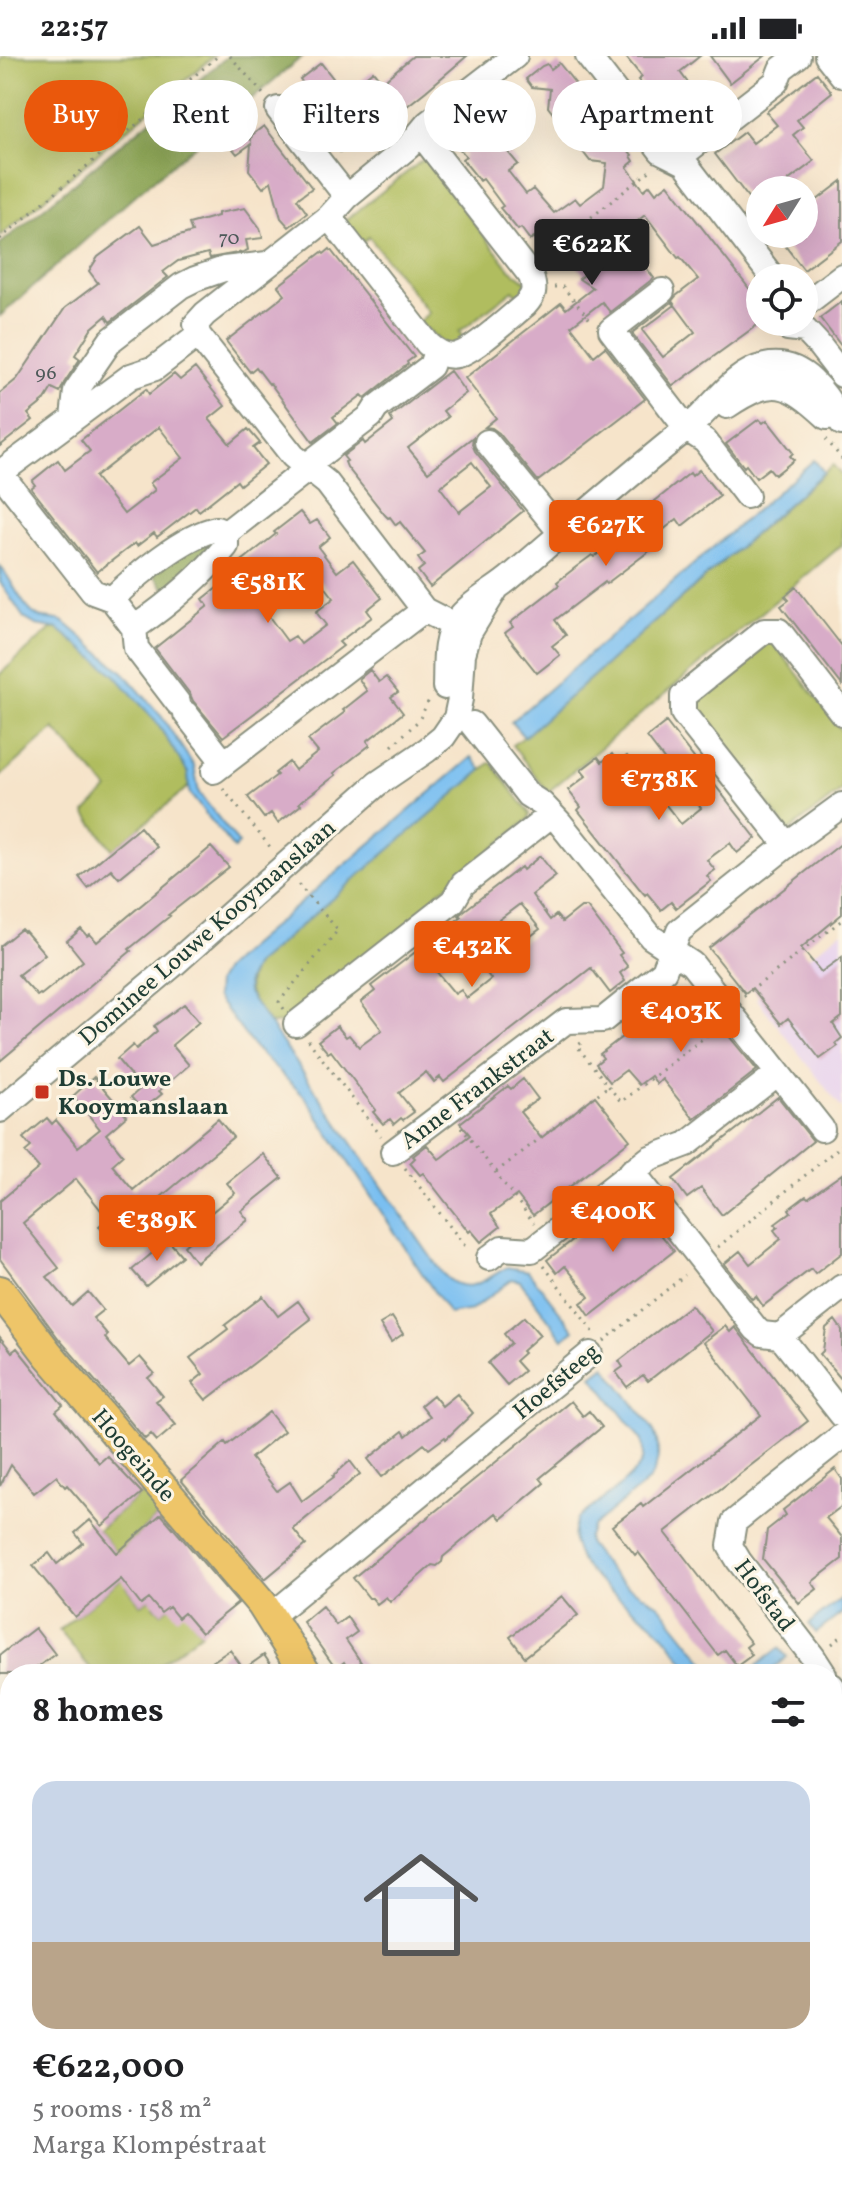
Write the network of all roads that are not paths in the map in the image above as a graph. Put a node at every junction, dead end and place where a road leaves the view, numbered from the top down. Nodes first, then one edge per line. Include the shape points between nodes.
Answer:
1 (515, 56) edge
2 (588, 56) edge
3 (798, 56) edge
4 (827, 56) edge
5 (494, 64) edge
6 (842, 75) edge
7 (420, 133) junction
8 (312, 152) edge
9 (673, 157) junction
10 (347, 197) junction
11 (329, 217) junction
12 (270, 264) junction
13 (762, 264) edge
14 (842, 276) edge
15 (662, 291) dead end
16 (818, 294) edge
17 (164, 298) junction
18 (197, 330) junction
19 (786, 336) edge
20 (811, 336) edge
21 (436, 351) junction
22 (842, 375) edge
23 (780, 376) junction
24 (73, 418) junction
25 (695, 422) junction
26 (837, 431) edge
27 (487, 442) dead end
28 (308, 467) junction
29 (0, 473) edge
30 (747, 496) dead end
31 (226, 533) junction
32 (561, 533) junction
33 (112, 599) junction
34 (424, 610) junction
35 (134, 628) junction
36 (461, 629) junction
37 (842, 713) edge
38 (456, 718) junction
39 (842, 805) edge
40 (546, 810) junction
41 (787, 845) junction
42 (671, 950) junction
43 (296, 1024) road end
44 (778, 1073) junction
45 (0, 1110) edge
46 (822, 1129) dead end
47 (393, 1152) dead end
48 (632, 1171) junction
49 (489, 1258) dead end
50 (842, 1287) edge
51 (0, 1291) edge
52 (780, 1336) junction
53 (596, 1348) road end
54 (842, 1415) edge
55 (842, 1436) edge
56 (271, 1616) junction
57 (300, 1664) edge
58 (817, 1664) edge

1 - 5 street
2 - 9 street via 661,151
3 - 9 street via 781,69 776,82
4 - 6 street
5 - 7 street
7 - 10 street
7 - 21 street via 530,279 533,296 469,349 457,355
8 - 10 street
9 - 13 street via 685,163
10 - 11 street
11 - 12 street
11 - 21 street
12 - 17 street via 224,269
12 - 18 street via 205,314
14 - 16 street
15 - 25 street via 607,333
17 - 18 street
17 - 24 street via 111,340 76,391
18 - 24 street via 155,368 131,376
18 - 28 street via 293,456
19 - 23 street
20 - 22 street
21 - 28 street via 431,366
23 - 25 street via 766,366 749,372
23 - 26 street via 800,371 816,384 830,401
24 - 29 street
25 - 30 street
25 - 32 street
27 - 32 street
28 - 31 street
28 - 34 street via 327,483
29 - 33 street via 93,592
31 - 33 street via 216,529 192,538
31 - 35 street via 226,546 212,563
32 - 36 street via 469,608
33 - 35 street
34 - 35 street via 221,775 182,708 136,648
34 - 36 street
36 - 38 street via 447,645 445,693
37 - 41 street via 779,631 764,631 683,696 683,713
38 - 40 street via 489,727 536,786
38 - 45 street, Dominee Louwe Kooymanslaan via 431,726 377,784
39 - 41 street, Anne Frankstraat
40 - 42 street via 651,937
40 - 43 street via 463,884 453,901
41 - 42 street, Anne Frankstraat via 679,931
42 - 44 street via 692,964
42 - 47 street, Anne Frankstraat via 664,971 603,1020 566,1021
44 - 46 street
44 - 48 street via 687,1144
48 - 49 street via 539,1244 502,1248
48 - 52 street via 756,1329
50 - 52 street
51 - 56 main road, Hoogeinde
52 - 54 street
53 - 56 street, Hoefsteeg
55 - 58 street, Hofstad via 734,1522 730,1546
56 - 57 main road, Hoogeinde

